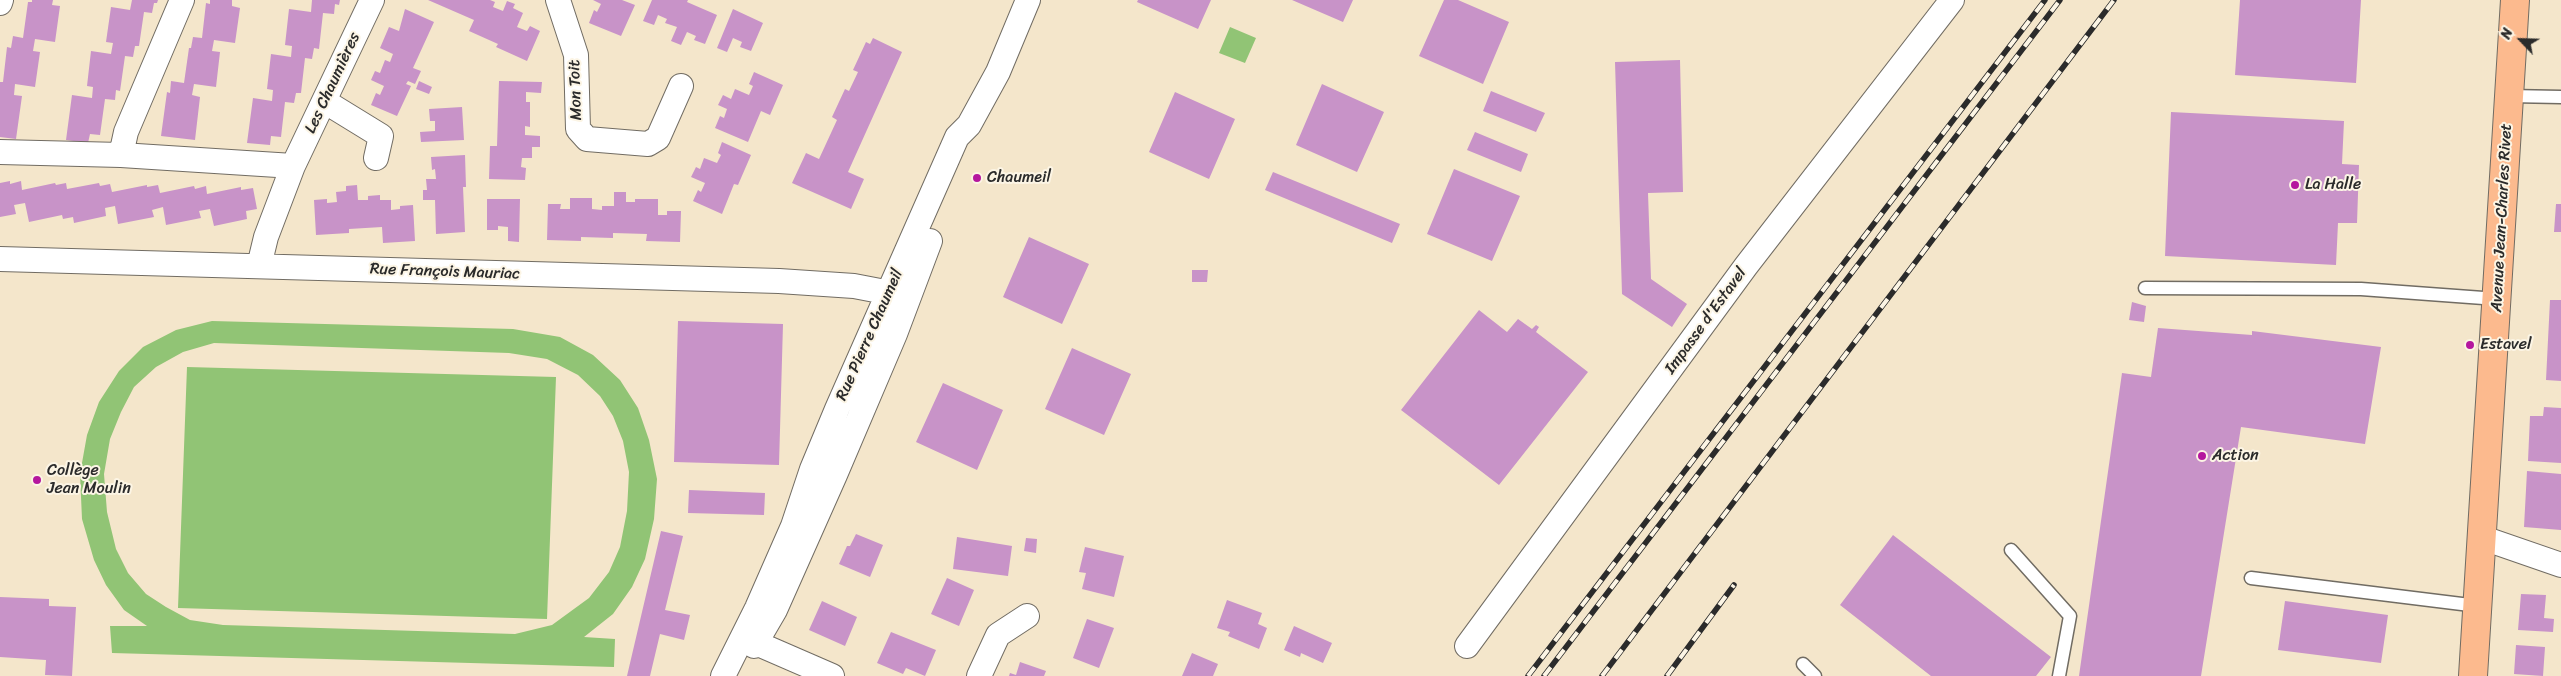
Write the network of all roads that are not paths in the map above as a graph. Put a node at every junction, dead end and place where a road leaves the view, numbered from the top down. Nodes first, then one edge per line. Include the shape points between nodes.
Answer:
1 (182, 0) edge
2 (372, 0) edge
3 (558, 0) edge
4 (1028, 0) edge
5 (1043, 0) edge
6 (1952, 0) edge
7 (2515, 0) edge
8 (681, 86) dead end
9 (2509, 96) junction
10 (2561, 97) edge
11 (324, 101) junction
12 (0, 152) edge
13 (121, 155) junction
14 (376, 158) dead end
15 (293, 166) junction
16 (0, 259) edge
17 (259, 266) junction
18 (2145, 288) dead end
19 (897, 298) junction
20 (2497, 299) junction
21 (2482, 538) junction
22 (2011, 550) dead end
23 (2561, 565) edge
24 (2251, 578) dead end
25 (2478, 606) junction
26 (1027, 616) dead end
27 (756, 643) junction
28 (1467, 646) dead end
29 (1803, 664) dead end
30 (723, 676) edge
31 (738, 676) edge
32 (832, 676) edge
33 (980, 676) edge
34 (1815, 676) edge
35 (2059, 676) edge
36 (2473, 676) edge

1 - 13 street via 126,132
2 - 11 street, Les Chaumières
3 - 8 street, Mon Toit via 576,55 578,129 587,139 648,144 658,138
4 - 19 street, Rue Pierre Chaumeil via 998,72 969,125 958,137
5 - 19 street, Rue Pierre Chaumeil via 1010,75
6 - 28 street, Impasse d'Estavel via 1746,266
7 - 9 main road, Avenue Jean-Charles Rivet
9 - 10 lane
9 - 20 main road, Avenue Jean-Charles Rivet
11 - 14 street via 382,136
11 - 15 street, Les Chaumières
12 - 13 street
13 - 15 street
15 - 17 street, Les Chaumières via 266,237
16 - 17 street, Rue François Mauriac
17 - 19 street, Rue François Mauriac via 779,281 854,286
18 - 20 lane via 2361,289
19 - 27 street, Rue Pierre Chaumeil via 835,475 775,610
19 - 30 street, Rue Pierre Chaumeil via 812,469 789,535
20 - 21 main road, Avenue Jean-Charles Rivet
21 - 23 street
21 - 25 main road, Avenue Jean-Charles Rivet
22 - 35 lane via 2070,616
24 - 25 lane
25 - 36 main road, Avenue Jean-Charles Rivet
26 - 33 street via 998,635
27 - 31 street, Rue Pierre Chaumeil
27 - 32 street
29 - 34 lane

